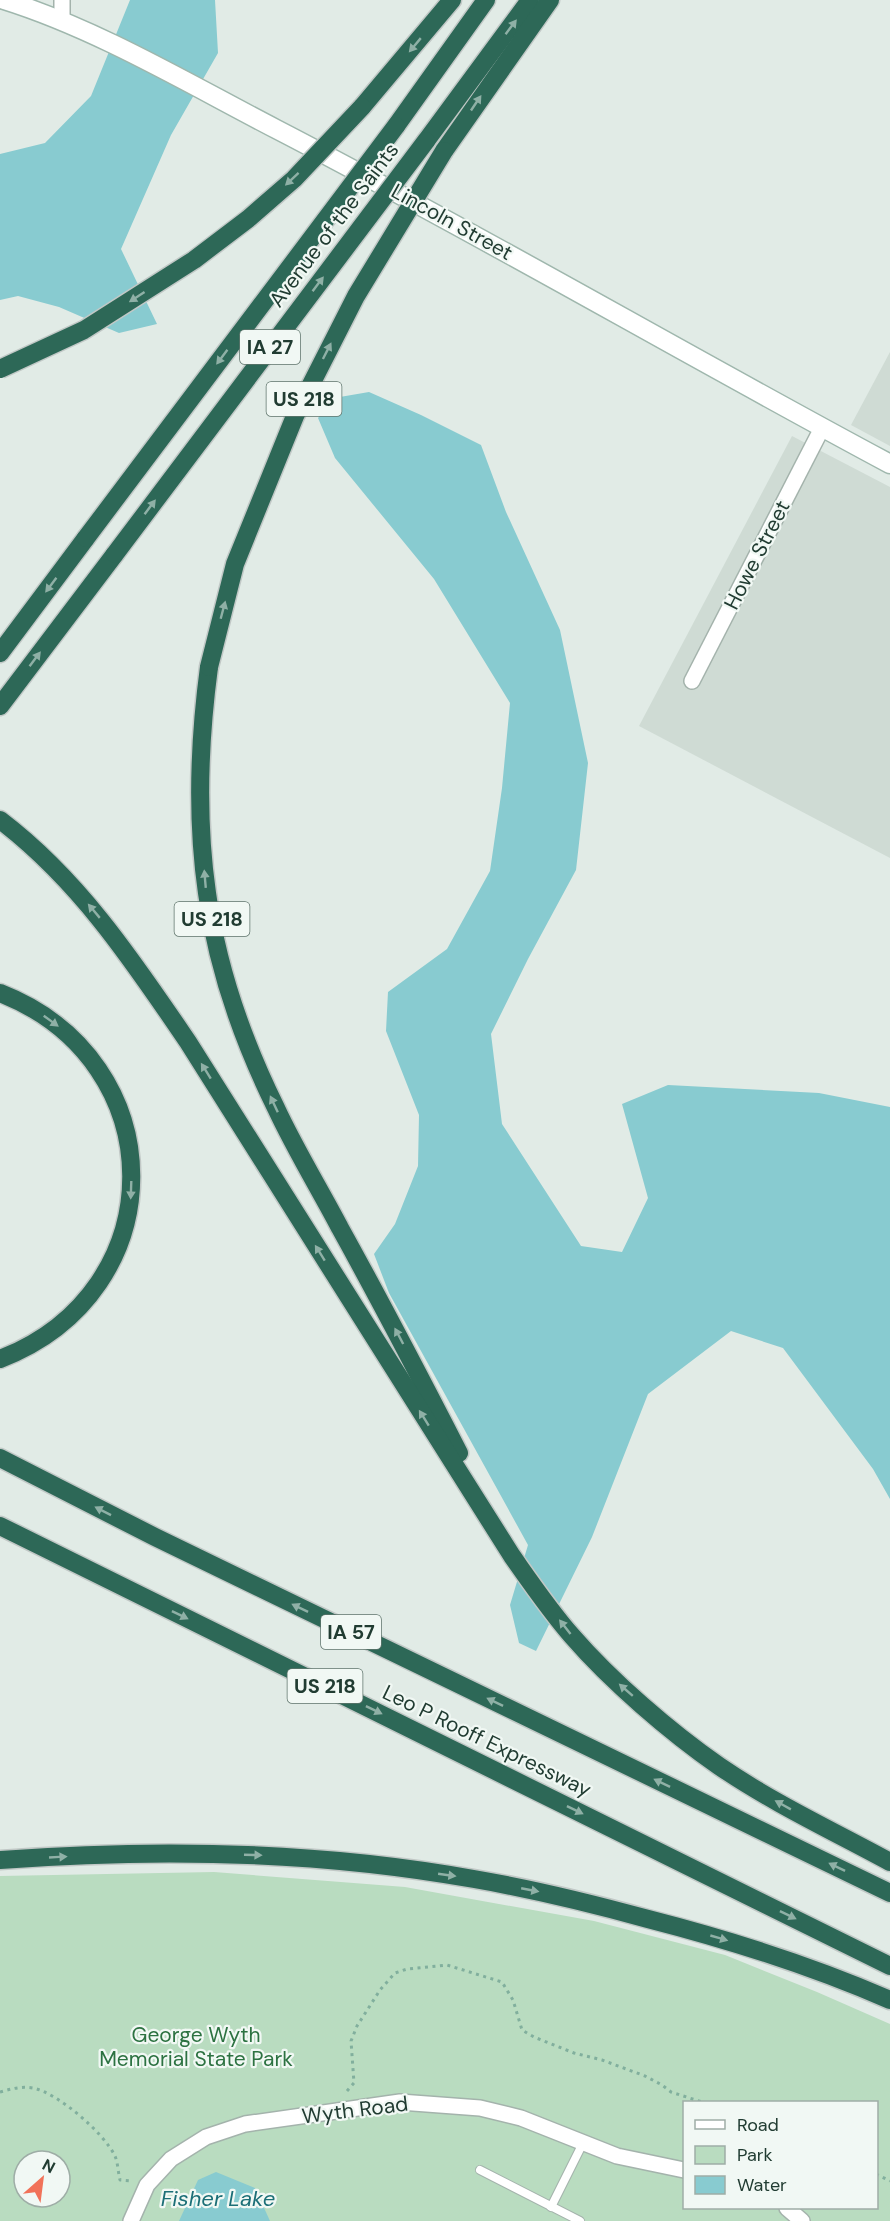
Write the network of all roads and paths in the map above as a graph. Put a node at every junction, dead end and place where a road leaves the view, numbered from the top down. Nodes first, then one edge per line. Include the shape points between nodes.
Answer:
1 (4, 0) edge
2 (62, 0) edge
3 (452, 0) edge
4 (486, 0) edge
5 (530, 0) edge
6 (550, 0) edge
7 (62, 20) junction
8 (0, 369) edge
9 (822, 428) junction
10 (890, 464) edge
11 (0, 653) edge
12 (692, 681) dead end
13 (0, 706) edge
14 (6, 824) edge
15 (0, 993) edge
16 (0, 1359) edge
17 (0, 1458) edge
18 (0, 1526) edge
19 (512, 1556) junction
20 (0, 1860) edge
21 (890, 1862) edge
22 (890, 1893) edge
23 (890, 1966) edge
24 (890, 2000) edge
25 (0, 2092) edge
26 (340, 2095) dead end
27 (696, 2101) edge
28 (583, 2143) junction
29 (480, 2170) dead end
30 (683, 2170) edge
31 (137, 2179) dead end
32 (551, 2206) junction
33 (788, 2209) edge
34 (131, 2221) edge
35 (580, 2221) edge
36 (802, 2221) edge

1 - 7 main road, Lincoln Street
2 - 7 street
3 -> 8 highway, bridge via 362,107 294,179 248,219 194,260 84,330
4 -> 11 highway, Avenue of the Saints, bridge via 396,126
13 -> 5 highway, Avenue of the Saints / IA 27, bridge
19 -> 6 highway, US 218, bridge via 276,1109 253,1057 219,953 207,894 198,795 209,667 235,564 296,416 356,296 444,152
7 - 9 main road, Lincoln Street via 378,182
9 - 10 main road, Lincoln Street
9 - 12 street, Howe Street
19 -> 14 highway via 188,1042 106,924 80,893
15 -> 16 highway via 54,1022 87,1054 120,1111 131,1175 128,1218 101,1281 52,1333
22 -> 17 highway, Leo P Rooff Expressway / IA 57
18 -> 23 highway, Leo P Rooff Expressway / US 218
21 -> 19 highway, US 218 via 718,1766 665,1724 604,1671 566,1629
20 -> 24 highway via 177,1852 260,1855 472,1878 724,1939
25 - 31 path via 33,2088 81,2115 116,2157 120,2180
26 - 27 path via 354,2083 351,2041 380,1990 395,1973 447,1965 502,1982 513,2000 522,2030 534,2037 614,2064
28 - 30 street, Wyth Road via 617,2156
28 - 32 lane
28 - 34 street, Wyth Road via 520,2118 442,2104 400,2102 245,2124 206,2137 171,2159 147,2185
29 - 32 lane
32 - 35 lane
33 - 36 street

